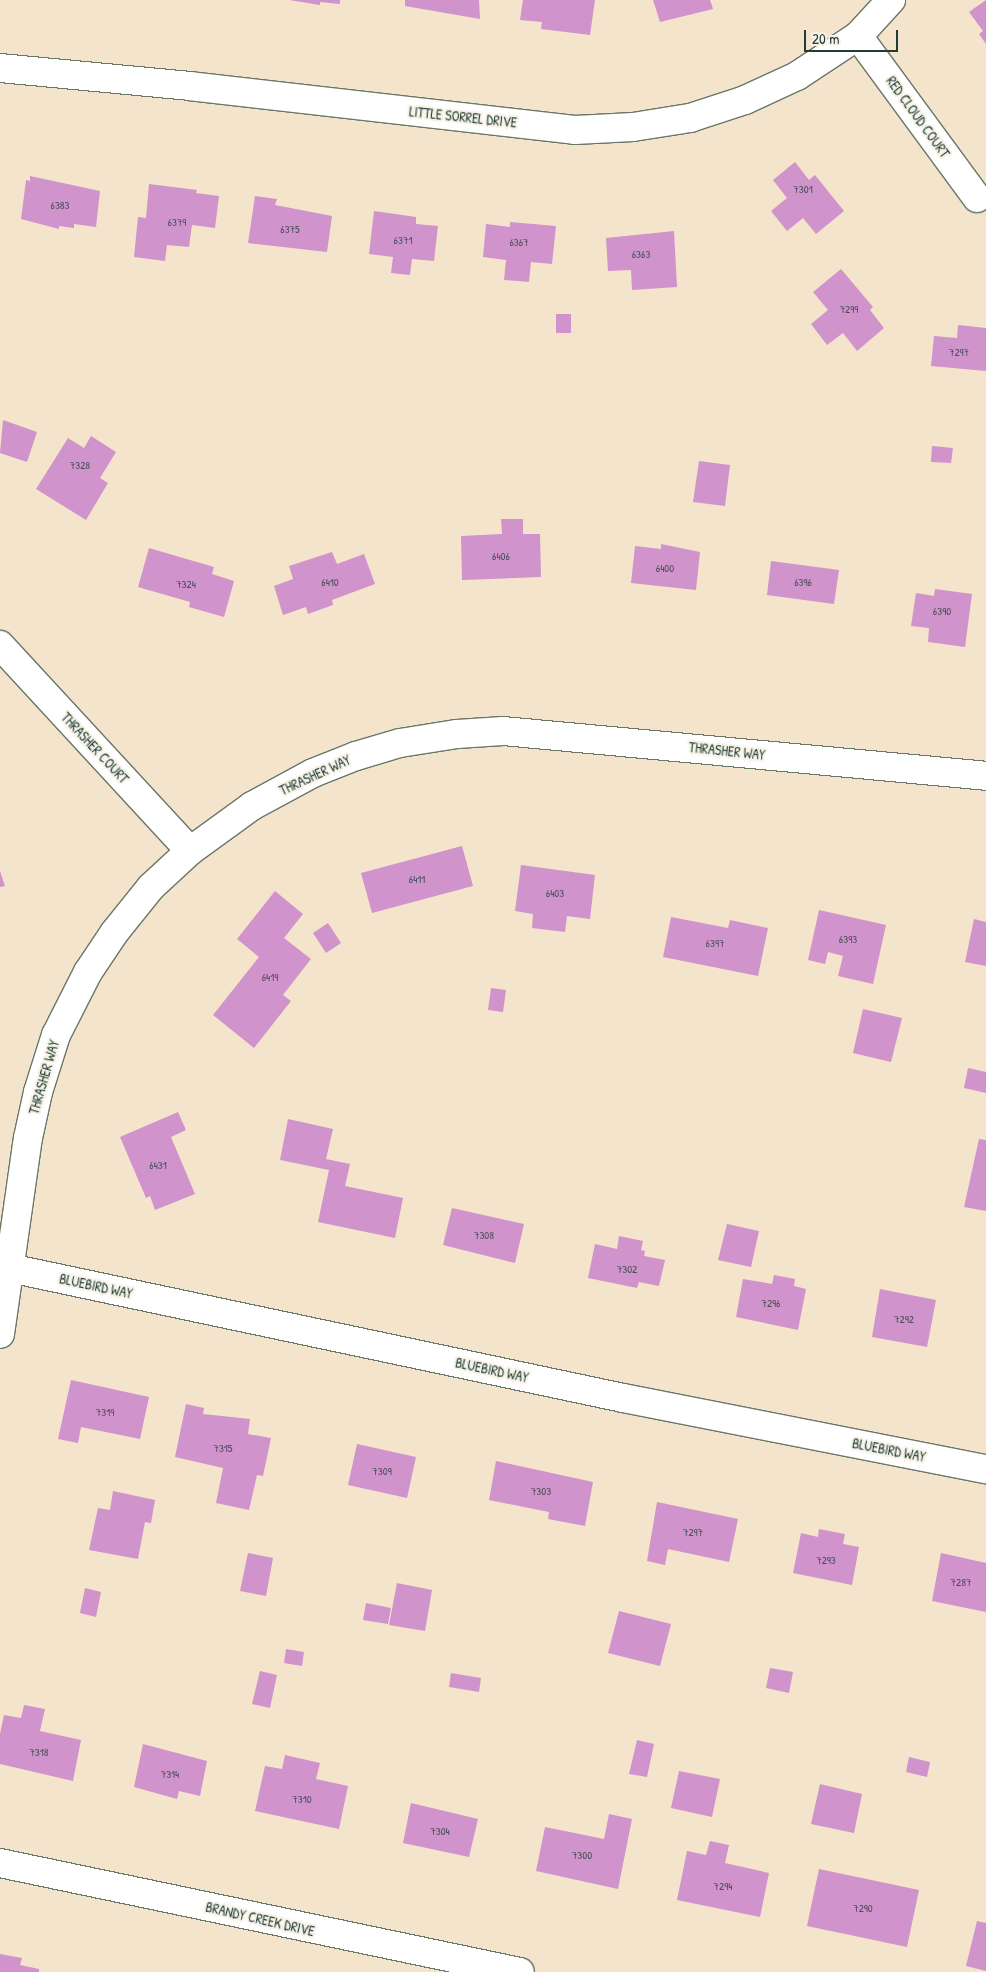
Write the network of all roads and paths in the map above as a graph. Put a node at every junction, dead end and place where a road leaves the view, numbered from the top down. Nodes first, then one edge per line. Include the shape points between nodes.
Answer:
1 (891, 0) edge
2 (858, 36) junction
3 (0, 68) edge
4 (977, 198) dead end
5 (0, 645) edge
6 (986, 776) edge
7 (190, 850) junction
8 (5, 1267) edge
9 (0, 1334) edge
10 (986, 1469) edge
11 (0, 1863) edge
12 (520, 1972) edge

1 - 2 street, LITTLE SORREL DRIVE
2 - 3 street, LITTLE SORREL DRIVE via 798,76 745,100 680,119 633,127 575,130
2 - 4 street, RED CLOUD COURT
5 - 7 street, THRASHER COURT
6 - 7 street, THRASHER WAY via 503,731 457,734 400,743 313,773 252,806
7 - 8 street, THRASHER WAY via 151,887 114,933 88,972 56,1036 38,1092
8 - 9 street, THRASHER WAY
8 - 10 street, BLUEBIRD WAY via 623,1398
11 - 12 street, BRANDY CREEK DRIVE

